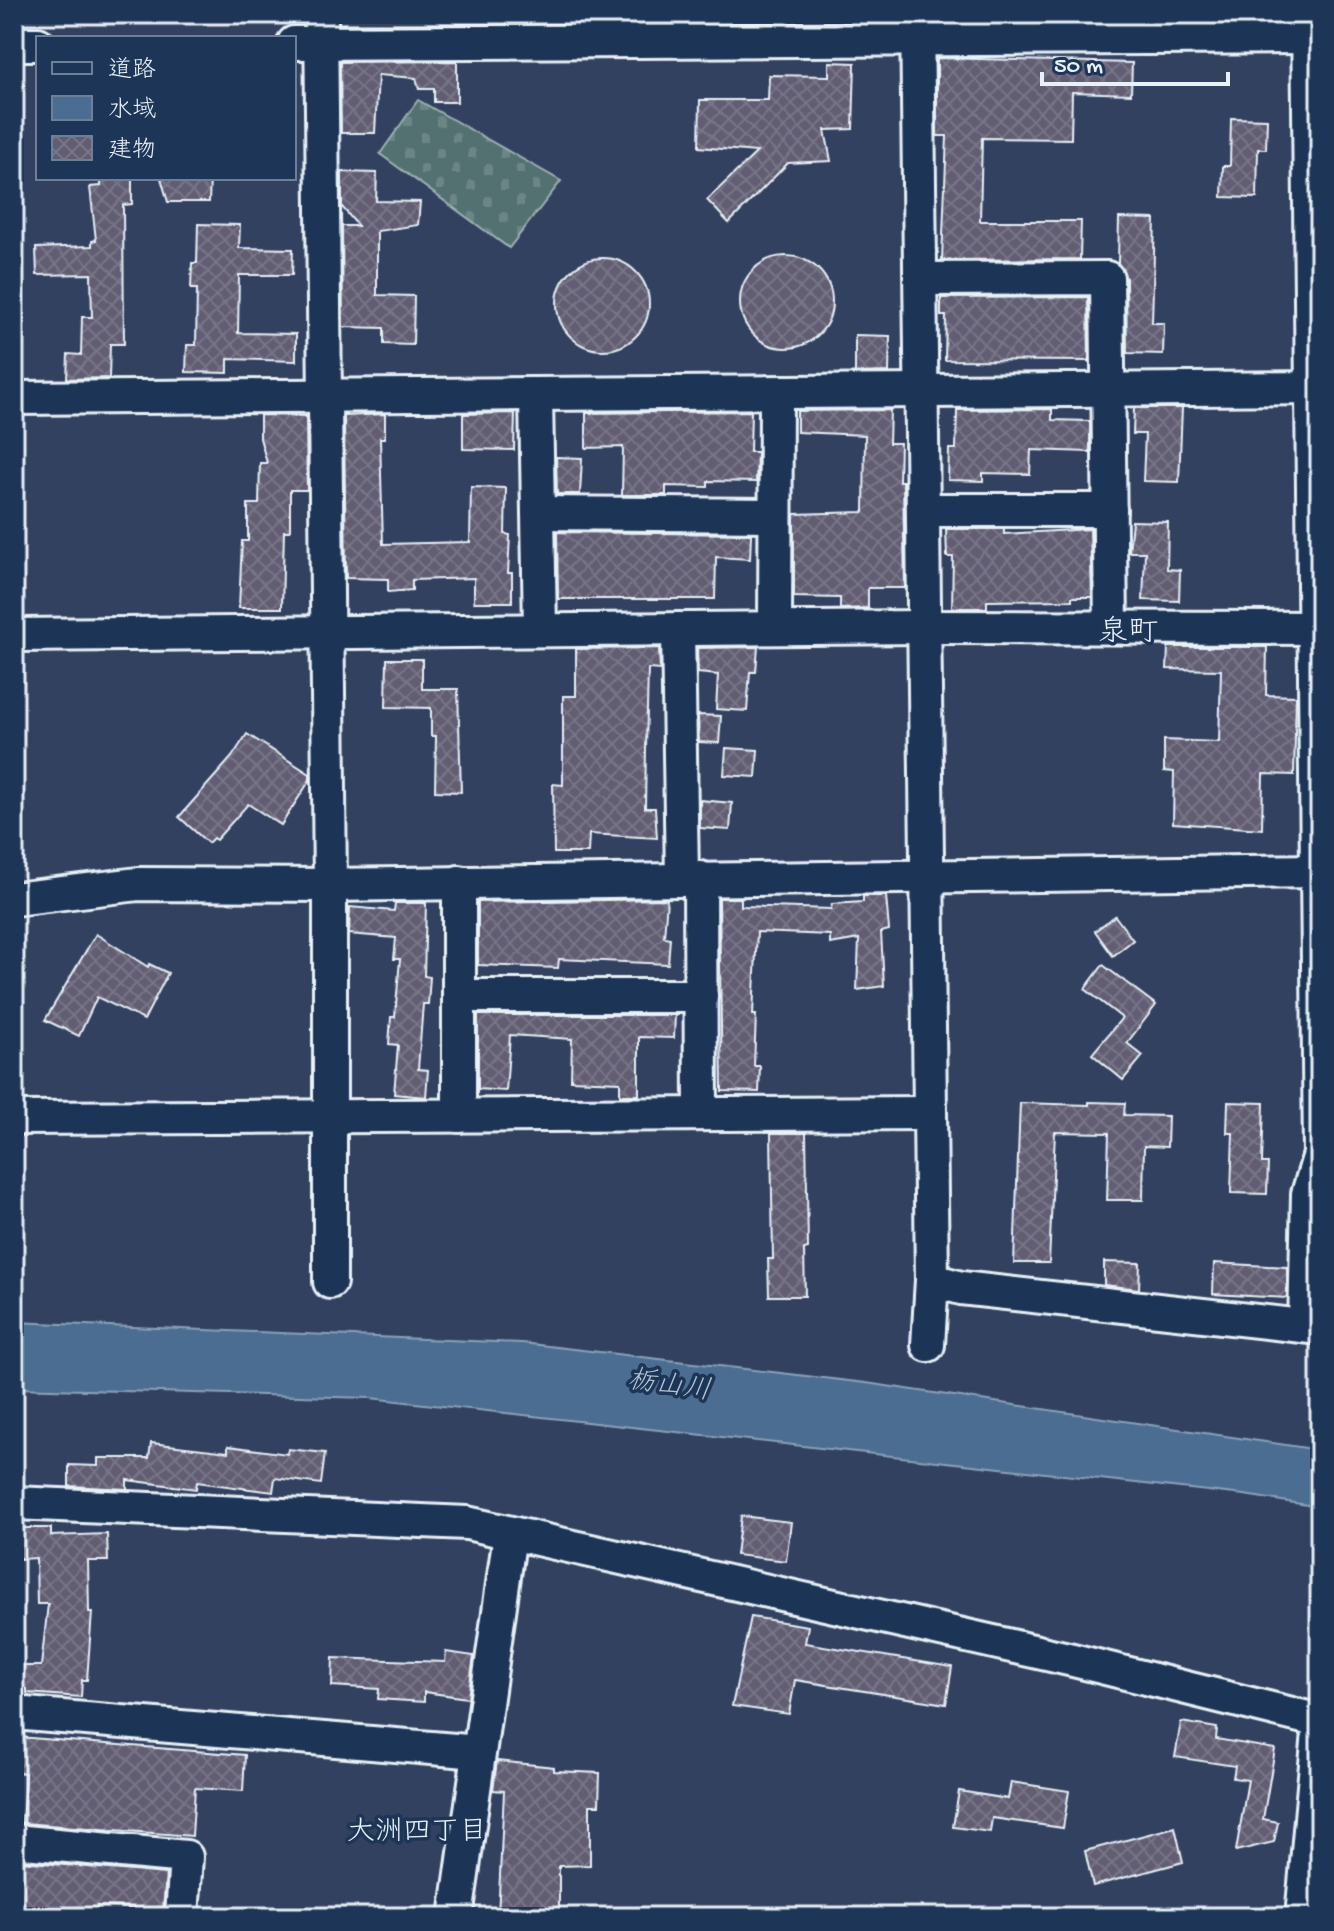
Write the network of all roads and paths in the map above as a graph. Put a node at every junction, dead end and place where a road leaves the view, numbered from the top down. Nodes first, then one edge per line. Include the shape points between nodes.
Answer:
1 (917, 27) edge
2 (1312, 29) edge
3 (312, 33) edge
4 (14, 44) edge
5 (36, 44) edge
6 (922, 279) junction
7 (1316, 388) edge
8 (1109, 390) junction
9 (924, 392) junction
10 (776, 393) junction
11 (536, 396) junction
12 (14, 398) edge
13 (324, 398) junction
14 (924, 510) junction
15 (1110, 510) junction
16 (538, 513) junction
17 (774, 515) junction
18 (924, 627) junction
19 (1111, 627) junction
20 (775, 628) junction
21 (1317, 628) edge
22 (678, 629) junction
23 (540, 630) junction
24 (327, 632) junction
25 (14, 635) edge
26 (1319, 871) edge
27 (926, 874) junction
28 (691, 878) junction
29 (459, 882) junction
30 (330, 885) junction
31 (14, 899) edge
32 (459, 996) junction
33 (701, 996) junction
34 (929, 1113) junction
35 (701, 1114) junction
36 (331, 1116) junction
37 (459, 1116) junction
38 (14, 1118) edge
39 (932, 1280) junction
40 (330, 1282) dead end
41 (1312, 1327) edge
42 (928, 1345) dead end
43 (14, 1503) edge
44 (510, 1534) junction
45 (14, 1713) edge
46 (1320, 1721) edge
47 (479, 1752) junction
48 (14, 1841) edge
49 (182, 1917) edge
50 (456, 1917) edge
51 (1302, 1917) edge

1 - 2 street
1 - 3 street
1 - 6 street
2 - 7 street
3 - 13 street
4 - 5 street
6 - 8 street via 1107,278
6 - 9 street
7 - 8 street
7 - 21 street
8 - 9 street
8 - 15 street
9 - 10 street
9 - 14 street
10 - 11 street
10 - 17 street
11 - 13 street
11 - 16 street
12 - 13 street
13 - 24 street
14 - 15 street
14 - 18 street
15 - 19 street
16 - 17 street
16 - 23 street
17 - 20 street
18 - 19 street
18 - 20 street
18 - 27 street
19 - 21 street
20 - 22 street
21 - 26 street
22 - 23 street
22 - 28 street
23 - 24 street
24 - 25 street
24 - 30 street
26 - 27 street
26 - 41 street via 1320,1154 1308,1194
27 - 28 street
27 - 34 street
28 - 29 street
28 - 33 street
29 - 30 street
29 - 32 street
30 - 31 street via 138,884
30 - 36 street
32 - 33 street
32 - 37 street
33 - 35 street
34 - 35 street
34 - 39 street
35 - 37 street
36 - 37 street
36 - 38 street
36 - 40 street
39 - 41 street via 961,1288
39 - 42 street
43 - 44 street via 467,1523
44 - 46 street via 1058,1656
44 - 47 street
45 - 47 street
46 - 51 street
47 - 50 street
48 - 49 street via 186,1857

